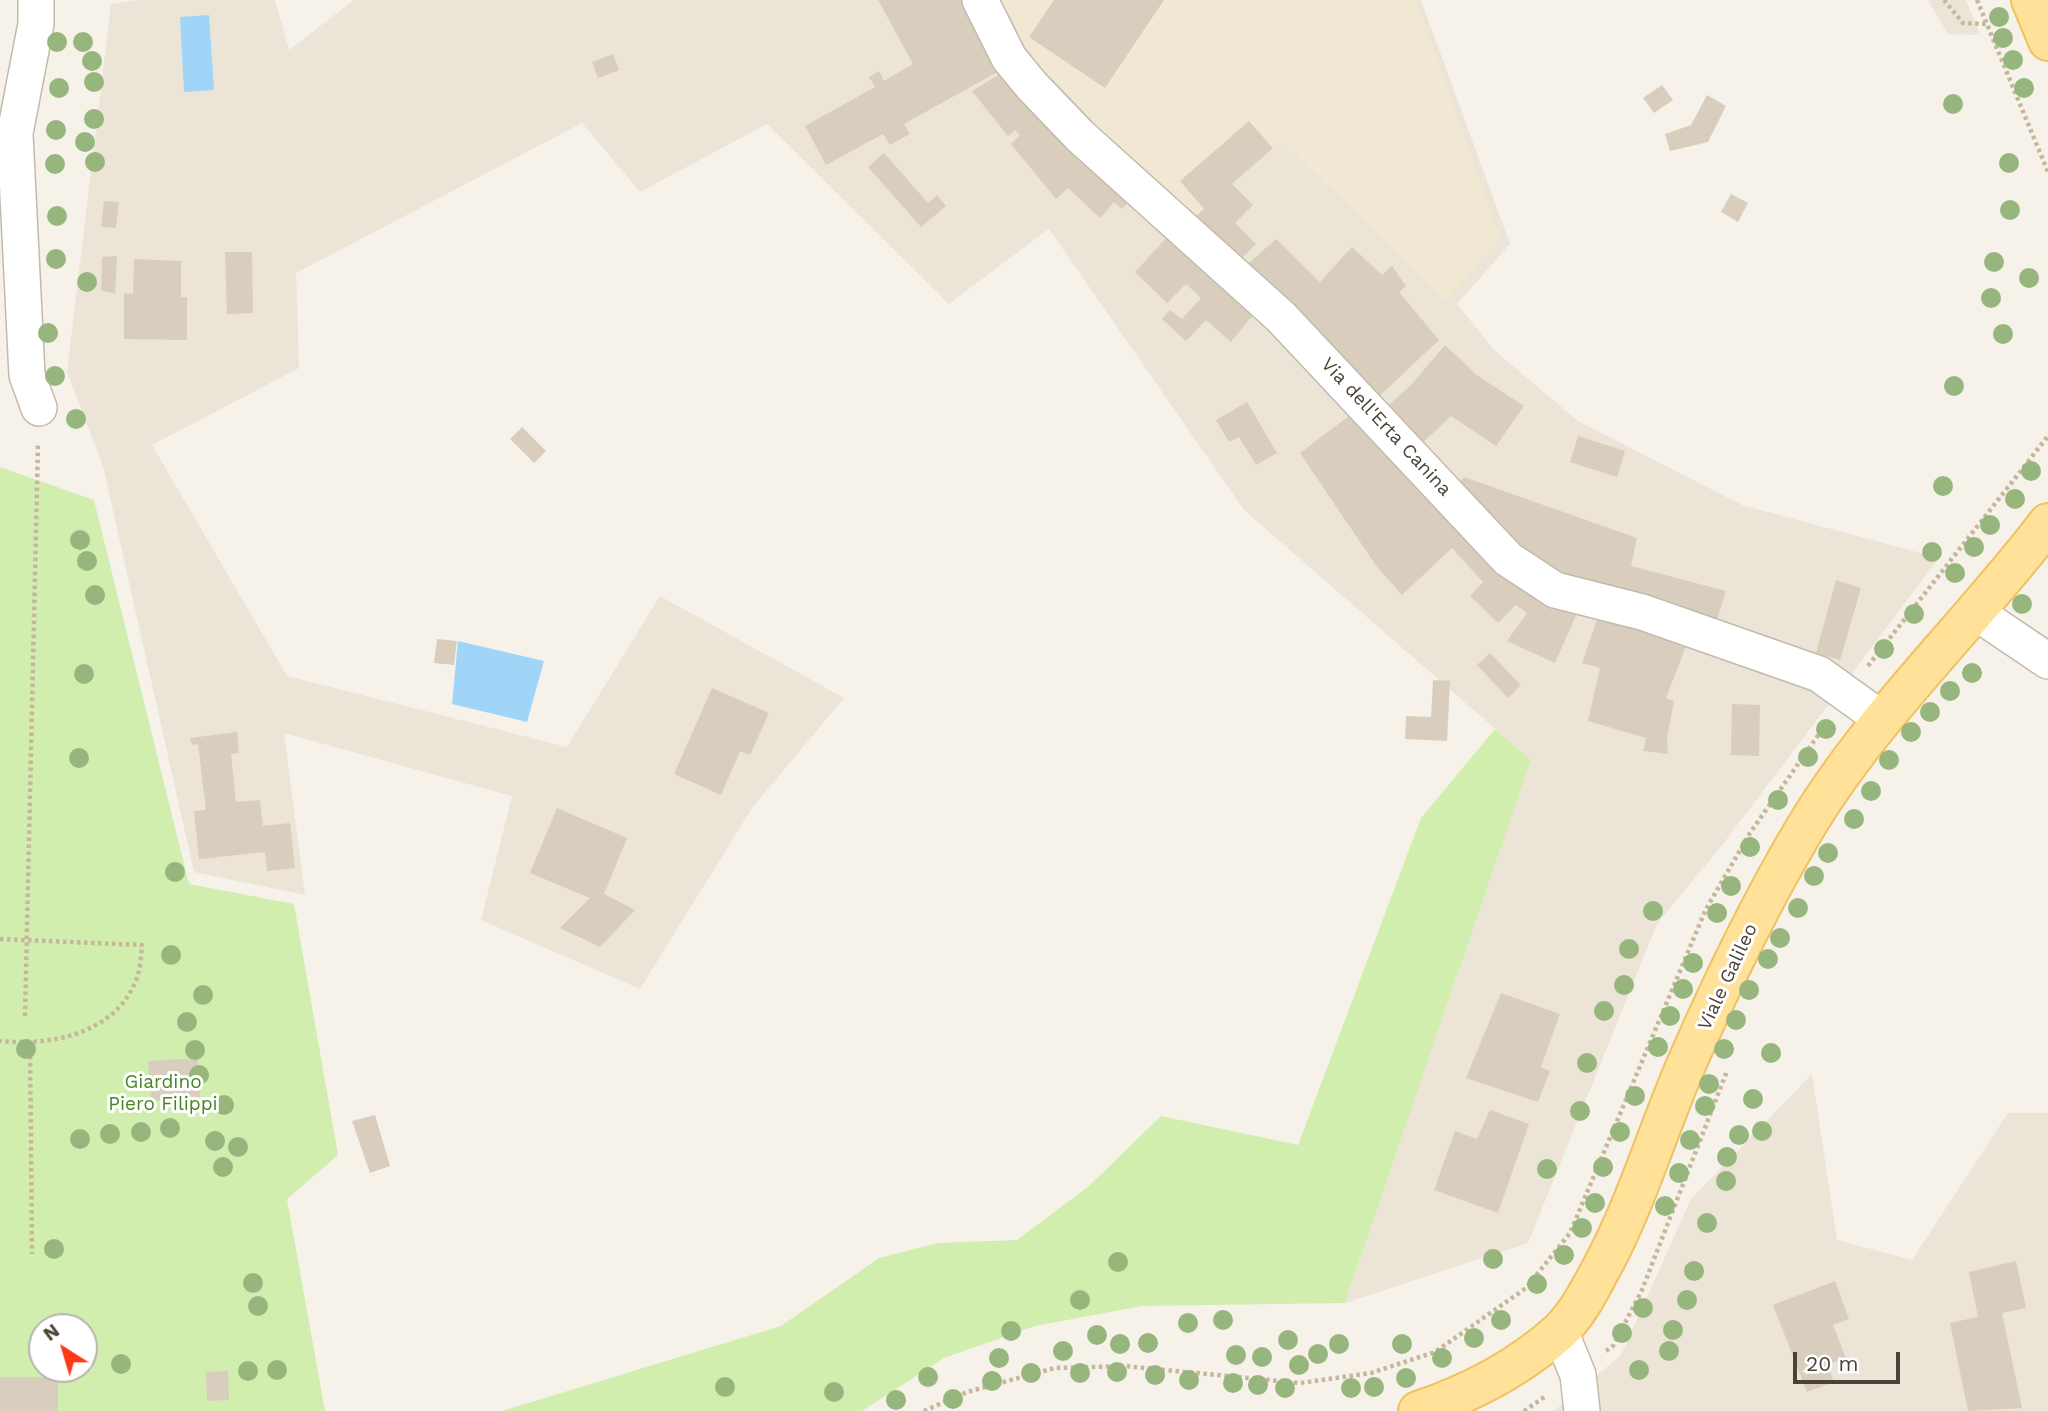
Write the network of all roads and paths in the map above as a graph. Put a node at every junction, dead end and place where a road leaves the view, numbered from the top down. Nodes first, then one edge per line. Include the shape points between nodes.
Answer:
1 (36, 0) edge
2 (980, 0) edge
3 (1944, 0) edge
4 (1977, 0) edge
5 (2031, 0) edge
6 (1986, 24) junction
7 (2048, 41) edge
8 (15, 135) junction
9 (2048, 173) edge
10 (0, 208) edge
11 (39, 408) joint
12 (2048, 436) edge
13 (2048, 523) edge
14 (1974, 611) junction
15 (2048, 661) edge
16 (1838, 706) junction
17 (1882, 720) junction
18 (0, 939) edge
19 (27, 940) junction
20 (25, 1016) dead end
21 (0, 1041) edge
22 (30, 1042) junction
23 (1730, 1064) dead end
24 (32, 1254) dead end
25 (1560, 1331) junction
26 (1578, 1375) junction
27 (924, 1411) edge
28 (1418, 1411) edge
29 (1524, 1411) edge
30 (1581, 1411) edge

1 - 8 street via 36,24
2 - 16 street, Via dell'Erta Canina via 1009,58 1032,86 1080,136 1281,317 1507,559 1555,590 1642,612 1819,674
3 - 6 path via 1963,23
4 - 6 path
5 - 7 main road
6 - 9 path
8 - 10 street
8 - 11 street via 27,375
11 - 19 path
12 - 16 path
13 - 14 main road, Viale Galileo
14 - 15 street
14 - 17 main road, Viale Galileo
16 - 17 street, Via dell'Erta Canina
16 - 27 path via 1750,833 1706,909 1570,1233 1526,1287 1435,1352 1371,1373 1300,1383 1124,1366 1055,1368 967,1392
17 - 25 main road, Viale Galileo via 1802,833 1755,918 1686,1066 1625,1224 1587,1296
18 - 19 path
19 - 20 path
19 - 22 path via 142,945 133,989 106,1017 85,1031
21 - 22 path
22 - 24 path
23 - 26 path via 1642,1290 1613,1346
25 - 26 street
25 - 28 main road, Viale Galileo via 1490,1379 1456,1398
26 - 29 path
26 - 30 street

